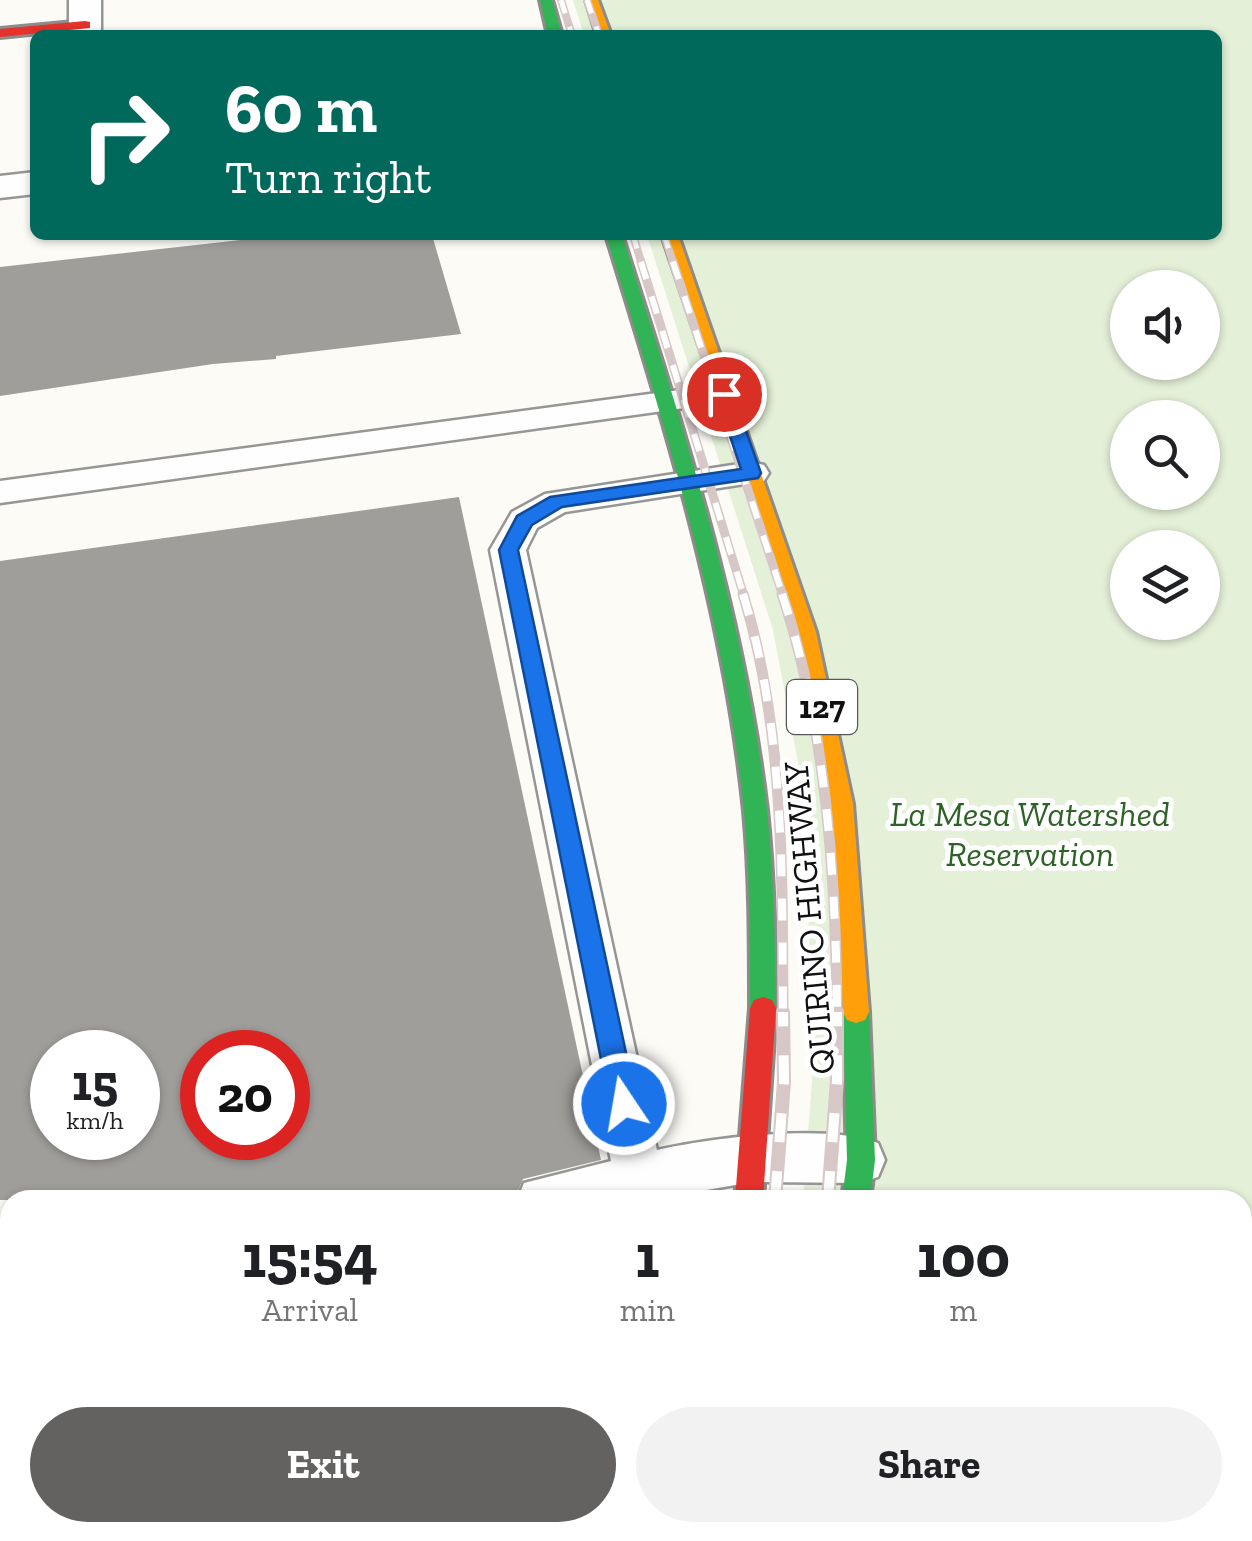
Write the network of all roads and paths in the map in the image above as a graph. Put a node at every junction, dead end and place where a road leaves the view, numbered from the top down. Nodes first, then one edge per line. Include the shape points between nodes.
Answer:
1 (546, 0) edge
2 (592, 0) edge
3 (85, 20) edge
4 (554, 30) edge
5 (602, 30) edge
6 (0, 33) edge
7 (30, 183) edge
8 (0, 186) edge
9 (616, 240) edge
10 (672, 240) edge
11 (724, 394) junction
12 (666, 401) junction
13 (752, 473) junction
14 (687, 481) junction
15 (0, 492) edge
16 (639, 1178) junction
17 (751, 1180) edge
18 (858, 1180) edge
19 (586, 1190) edge

1 - 4 main road
2 - 5 main road
3 - 6 main road
7 - 8 street
9 - 12 main road, QUIRINO HIGHWAY / 127
10 - 11 main road, QUIRINO HIGHWAY / 127
11 - 12 lane
11 - 13 main road, QUIRINO HIGHWAY / 127
12 - 14 main road, QUIRINO HIGHWAY / 127
12 - 15 lane
13 - 14 lane
13 - 18 main road, QUIRINO HIGHWAY / 127 via 806,632 842,804 858,1058
14 - 16 lane via 557,502 524,520 508,550
14 - 17 main road, QUIRINO HIGHWAY / 127 via 728,634 754,799 764,947 763,1070
16 - 17 lane
16 - 19 lane
17 - 18 lane

